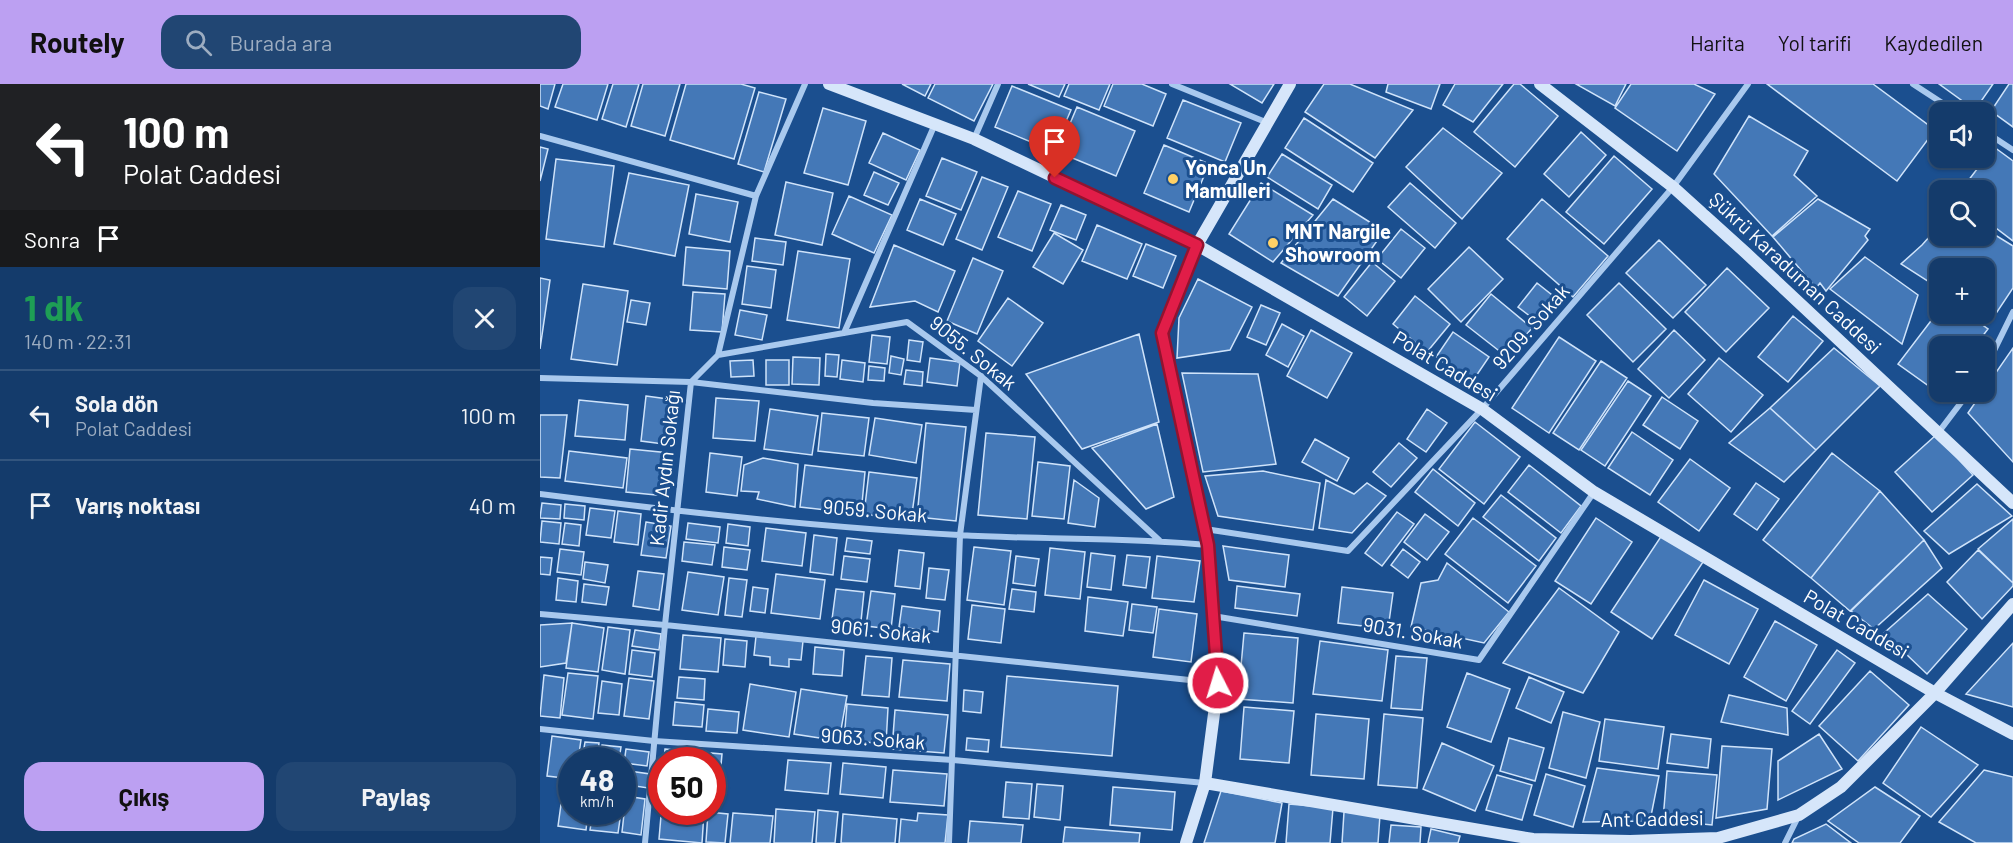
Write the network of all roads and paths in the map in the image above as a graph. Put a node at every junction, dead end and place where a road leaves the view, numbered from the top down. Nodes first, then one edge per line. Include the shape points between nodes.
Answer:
1 (805, 84) edge
2 (829, 84) edge
3 (998, 84) edge
4 (1173, 84) edge
5 (1290, 84) edge
6 (1540, 84) edge
7 (1748, 84) edge
8 (1912, 84) edge
9 (1940, 102) edge
10 (1268, 123) junction
11 (935, 124) junction
12 (540, 136) edge
13 (1995, 138) edge
14 (974, 139) junction
15 (2013, 150) edge
16 (1673, 187) junction
17 (756, 196) junction
18 (1197, 245) junction
19 (2013, 312) edge
20 (844, 333) junction
21 (1995, 349) edge
22 (718, 355) junction
23 (981, 376) junction
24 (540, 378) edge
25 (691, 382) junction
26 (1962, 402) edge
27 (1482, 409) junction
28 (975, 410) junction
29 (1938, 434) junction
30 (1594, 492) junction
31 (540, 494) edge
32 (2013, 502) edge
33 (677, 511) junction
34 (1205, 529) junction
35 (960, 535) junction
36 (1159, 540) junction
37 (1208, 545) junction
38 (2013, 604) edge
39 (540, 614) edge
40 (1213, 616) junction
41 (665, 625) junction
42 (956, 656) junction
43 (1218, 683) junction
44 (1935, 693) junction
45 (540, 729) edge
46 (2013, 734) edge
47 (654, 741) junction
48 (953, 760) junction
49 (1205, 783) junction
50 (1799, 815) junction
51 (645, 843) edge
52 (949, 843) edge
53 (1186, 843) edge
54 (1785, 843) edge

1 - 17 street
2 - 11 main road, Polat Caddesi
3 - 14 street
4 - 10 street
5 - 10 main road
6 - 16 main road, Şükrü Karaduman Caddesi
7 - 16 street, 9209. Sokak
8 - 9 street
10 - 18 main road
11 - 14 main road, Polat Caddesi
11 - 20 street
12 - 17 street
13 - 15 street
14 - 18 main road, Polat Caddesi
16 - 27 street, 9209. Sokak
16 - 29 main road, Şükrü Karaduman Caddesi
17 - 22 street
18 - 27 main road, Polat Caddesi
18 - 34 main road via 1162,333
19 - 21 street
20 - 22 street, 9055. Sokak
20 - 23 street, 9055. Sokak via 907,322
22 - 25 street, Kadir Aydın Sokağı
23 - 28 street
23 - 36 street, 9055. Sokak
24 - 25 street
25 - 28 street via 873,403
25 - 33 street, Kadir Aydın Sokağı
26 - 29 street
27 - 30 main road, Polat Caddesi
27 - 34 street, 9209. Sokak via 1348,551
28 - 35 street
29 - 32 main road, Şükrü Karaduman Caddesi
30 - 40 street, 9031. Sokak via 1479,660
30 - 44 main road, Polat Caddesi
31 - 33 street, 9059. Sokak
33 - 35 street, 9059. Sokak
33 - 41 street, Kadir Aydın Sokağı
34 - 37 main road
35 - 36 street, 9059. Sokak
35 - 42 street
36 - 37 street, 9059. Sokak
37 - 40 main road
38 - 44 main road, Ant Caddesi
39 - 41 street, 9061. Sokak
40 - 43 main road
41 - 42 street, 9061. Sokak
41 - 47 street, Kadir Aydın Sokağı
42 - 43 street, 9061. Sokak
42 - 48 street
43 - 49 main road
44 - 46 main road, Polat Caddesi
44 - 50 main road, Ant Caddesi via 1841,787
45 - 47 street, 9063. Sokak
47 - 48 street, 9063. Sokak
47 - 51 street, Kadir Aydın Sokağı
48 - 49 street, 9063. Sokak
48 - 52 street
49 - 50 main road, Ant Caddesi via 1533,839 1718,838
49 - 53 main road
50 - 54 street

